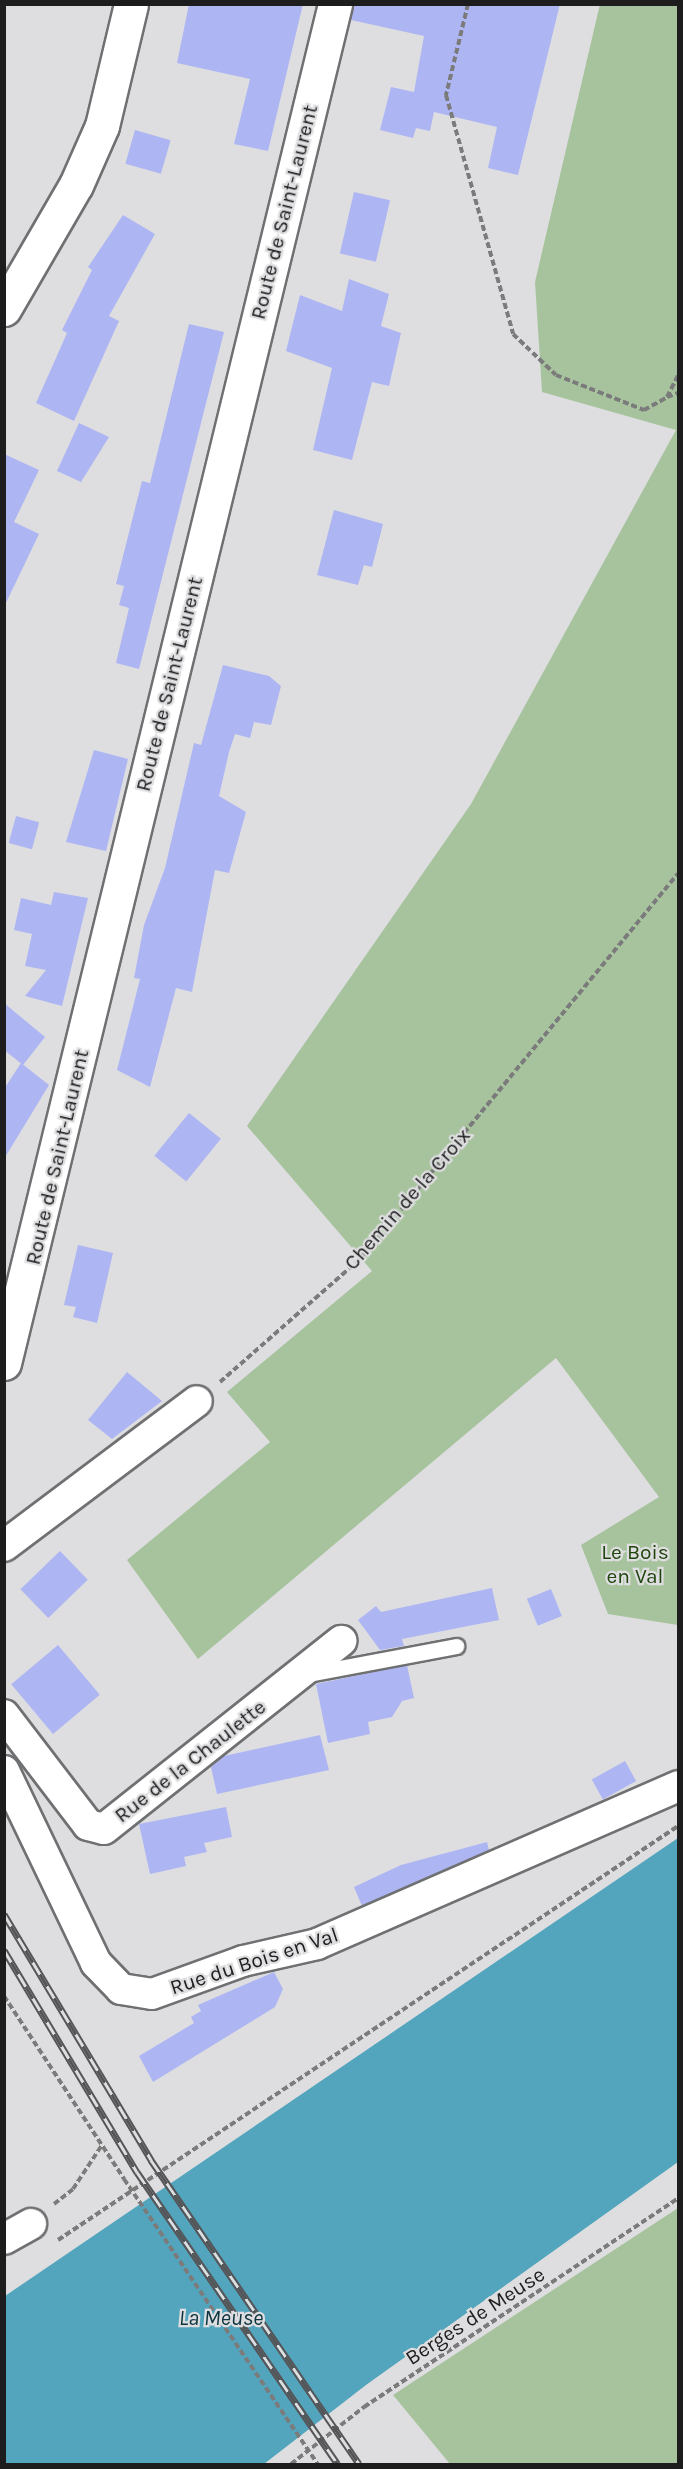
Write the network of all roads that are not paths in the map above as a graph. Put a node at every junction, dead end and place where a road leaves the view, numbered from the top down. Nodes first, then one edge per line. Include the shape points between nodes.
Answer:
1 (130, 4) edge
2 (335, 4) edge
3 (4, 309) edge
4 (4, 1363) edge
5 (197, 1401) road end
6 (4, 1546) edge
7 (340, 1641) dead end
8 (456, 1646) dead end
9 (297, 1676) junction
10 (4, 1715) edge
11 (4, 1771) edge
12 (678, 1786) edge
13 (39, 2235) road end
14 (4, 2239) edge

1 - 3 street via 102,126
2 - 4 street, Route de Saint-Laurent
5 - 6 street
7 - 9 street, Rue de la Chaulette
8 - 9 lane
9 - 10 street, Rue de la Chaulette via 104,1829 88,1825
11 - 12 street, Rue du Bois en Val via 96,1963 121,1989 152,1994 243,1961 317,1944
13 - 14 street

